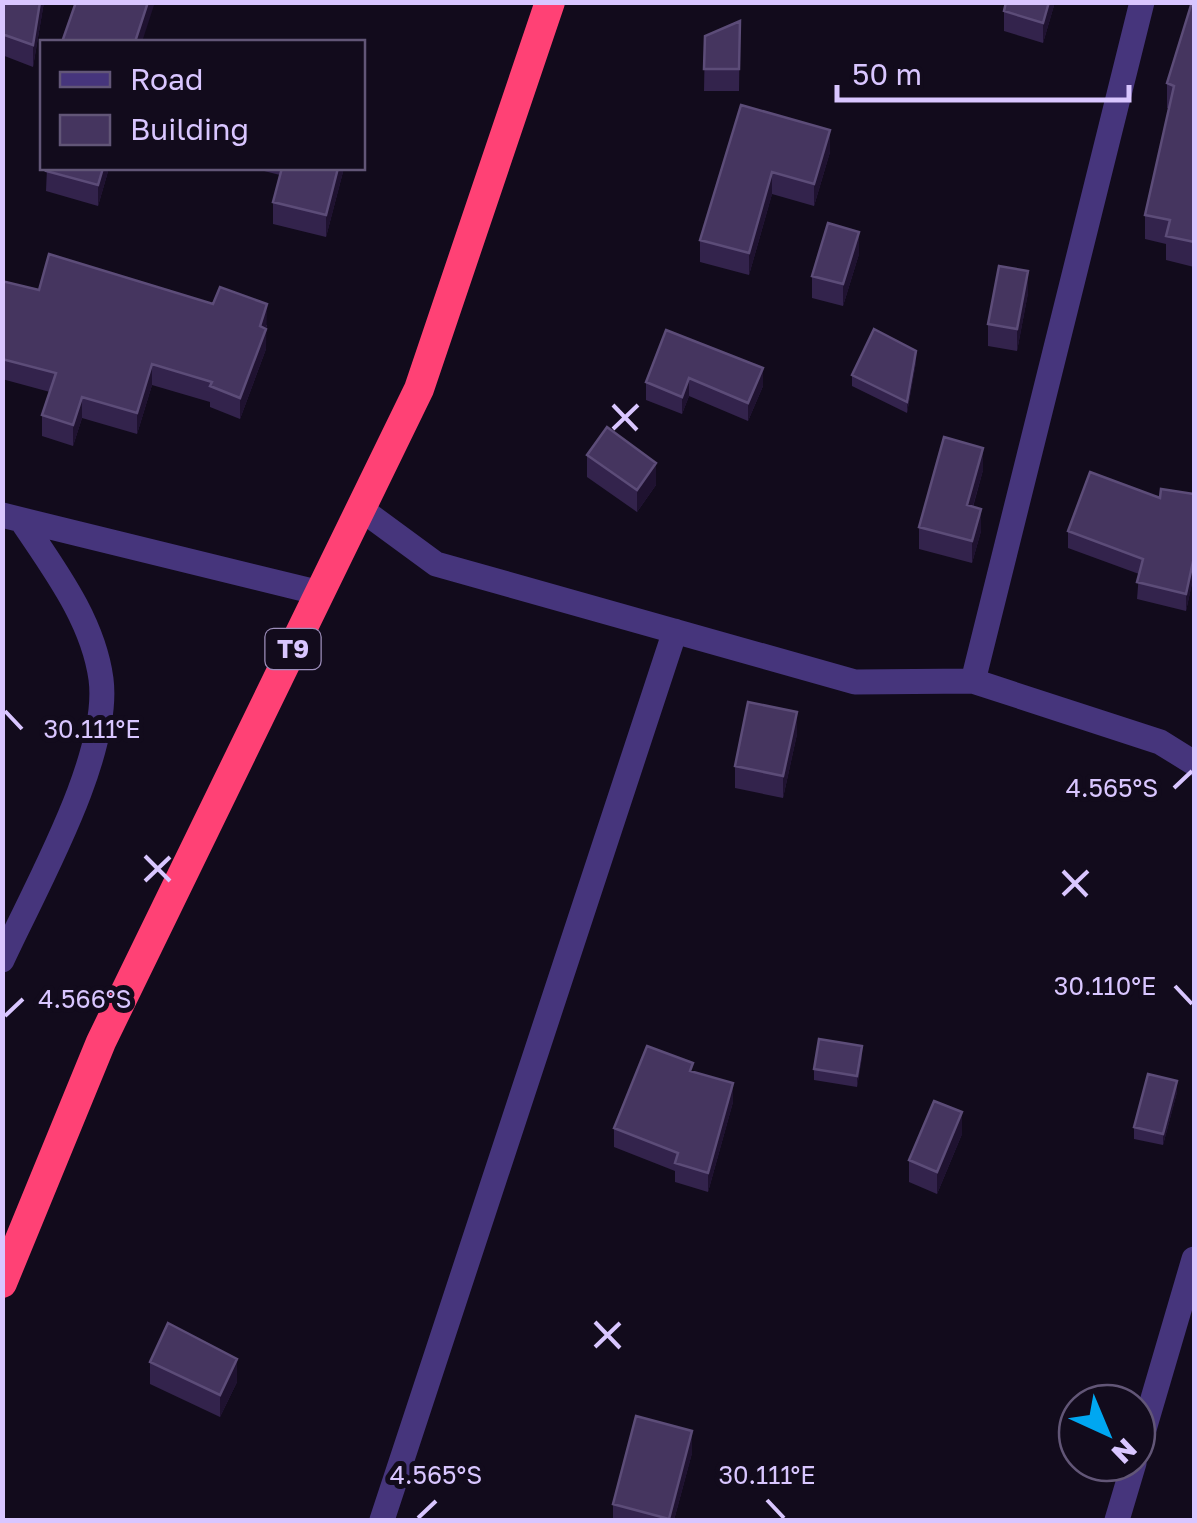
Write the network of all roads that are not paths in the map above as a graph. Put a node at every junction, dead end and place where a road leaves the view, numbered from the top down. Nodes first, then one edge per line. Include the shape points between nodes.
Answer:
1 (550, 2) edge
2 (1142, 2) edge
3 (361, 510) junction
4 (12, 518) edge
5 (320, 593) junction
6 (675, 631) junction
7 (973, 681) junction
8 (1194, 763) edge
9 (2, 960) edge
10 (1194, 1259) edge
11 (2, 1283) edge
12 (1157, 1385) edge
13 (1128, 1483) edge
14 (382, 1520) edge
15 (1117, 1520) edge

1 - 3 highway, T9 via 419,389
2 - 7 street
3 - 5 highway, T9
3 - 6 street via 436,564
4 - 5 street
4 - 9 street via 67,588 102,680 98,736 76,798
5 - 11 highway, T9 via 101,1042
6 - 7 street via 855,682
6 - 14 street
7 - 8 street via 1160,742
10 - 12 street
13 - 15 street

